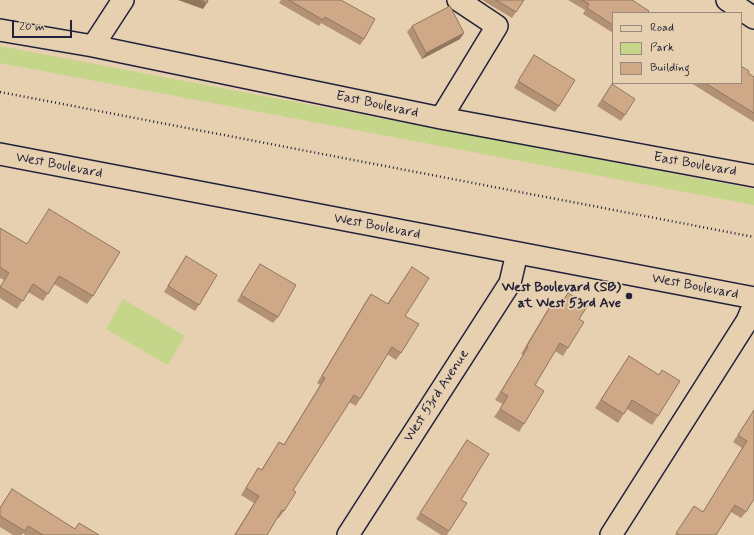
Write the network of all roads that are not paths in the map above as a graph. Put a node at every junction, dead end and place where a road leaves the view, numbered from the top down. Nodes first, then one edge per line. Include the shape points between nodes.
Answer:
1 (123, 0) edge
2 (458, 0) edge
3 (727, 0) edge
4 (754, 18) edge
5 (0, 30) edge
6 (93, 46) junction
7 (441, 118) junction
8 (0, 154) edge
9 (754, 176) edge
10 (517, 253) junction
11 (754, 298) edge
12 (754, 304) edge
13 (348, 535) edge
14 (611, 535) edge

1 - 6 street
2 - 7 street via 497,26
3 - 4 street
5 - 6 street, East Boulevard
6 - 7 street, East Boulevard
7 - 9 street, East Boulevard
8 - 10 street, West Boulevard
10 - 11 street, West Boulevard
10 - 13 street, West 53rd Avenue via 510,283
12 - 14 street via 747,321

